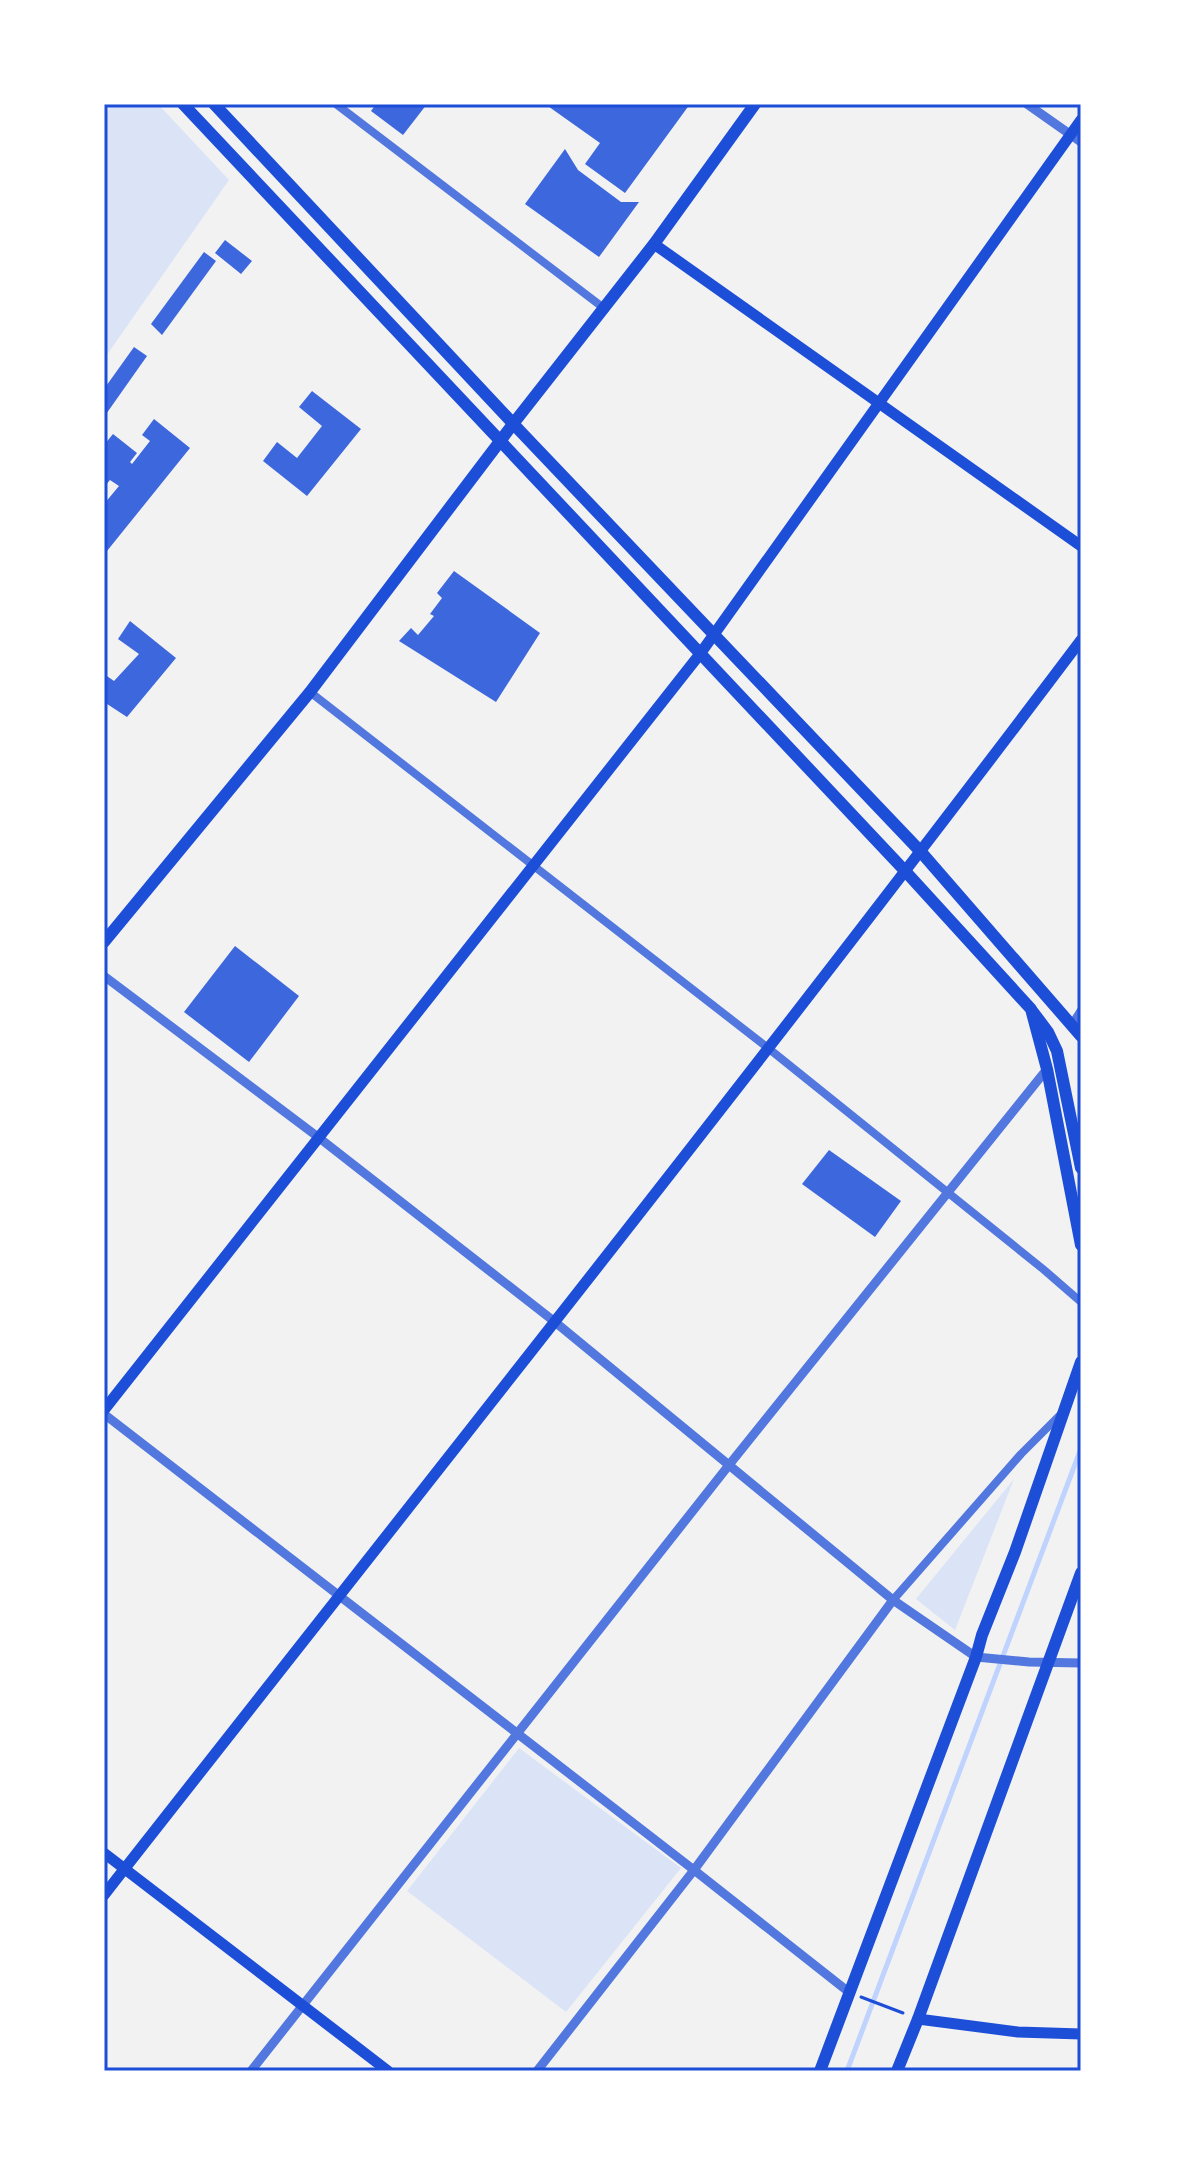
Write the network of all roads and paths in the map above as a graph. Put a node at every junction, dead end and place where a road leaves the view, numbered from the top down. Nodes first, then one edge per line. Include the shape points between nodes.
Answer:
1 (183, 104) edge
2 (214, 104) edge
3 (336, 104) edge
4 (755, 104) edge
5 (1027, 104) edge
6 (1081, 120) edge
7 (1076, 138) edge
8 (654, 244) junction
9 (605, 309) junction
10 (879, 403) junction
11 (513, 424) junction
12 (500, 442) junction
13 (1081, 546) edge
14 (714, 635) junction
15 (1081, 640) edge
16 (700, 654) junction
17 (310, 692) junction
18 (921, 852) junction
19 (534, 865) junction
20 (906, 872) junction
21 (104, 942) edge
22 (104, 976) edge
23 (1031, 1009) junction
24 (1081, 1010) edge
25 (1076, 1031) edge
26 (768, 1048) junction
27 (1047, 1069) junction
28 (318, 1137) junction
29 (1081, 1168) edge
30 (949, 1193) junction
31 (1081, 1245) edge
32 (1081, 1302) edge
33 (555, 1322) junction
34 (1081, 1362) edge
35 (104, 1412) edge
36 (1062, 1413) junction
37 (729, 1465) junction
38 (1081, 1573) edge
39 (339, 1595) junction
40 (893, 1600) junction
41 (976, 1657) junction
42 (1050, 1661) junction
43 (1081, 1663) edge
44 (517, 1733) junction
45 (104, 1853) edge
46 (125, 1869) junction
47 (694, 1870) junction
48 (104, 1895) edge
49 (850, 1993) junction
50 (301, 2005) junction
51 (918, 2019) junction
52 (1081, 2034) edge
53 (251, 2071) edge
54 (388, 2071) edge
55 (537, 2071) edge
56 (820, 2071) edge
57 (897, 2071) edge

1 - 12 main road
2 - 11 main road
3 - 9 street
4 - 8 main road
5 - 7 street
6 - 7 main road
7 - 10 main road
8 - 9 main road
8 - 10 main road
9 - 11 main road
10 - 13 main road
10 - 14 main road
11 - 12 main road
11 - 14 main road
12 - 16 main road
12 - 17 main road
14 - 16 main road
14 - 18 main road
15 - 18 main road
16 - 19 main road
16 - 20 main road
17 - 19 street
17 - 21 main road
18 - 20 main road
18 - 25 main road
19 - 26 street
19 - 28 main road
20 - 23 main road
20 - 26 main road
22 - 28 street
23 - 27 main road
23 - 29 main road via 1057,1051
24 - 25 street
26 - 30 street
26 - 33 main road
27 - 30 street
27 - 31 main road
28 - 33 street
28 - 35 main road
30 - 32 street
30 - 37 street
33 - 37 street
33 - 39 main road
34 - 36 main road
35 - 39 street
36 - 40 street
36 - 41 main road
37 - 40 street
37 - 44 street
38 - 42 main road
39 - 44 street
39 - 46 main road
40 - 41 street
40 - 47 street
41 - 42 street
41 - 49 main road
42 - 43 street
42 - 51 main road
44 - 47 street
44 - 50 street
45 - 46 main road
46 - 48 main road
46 - 50 main road
47 - 49 street
47 - 55 street
49 - 51 path
49 - 56 main road
50 - 53 street
50 - 54 main road
51 - 52 main road
51 - 57 main road

